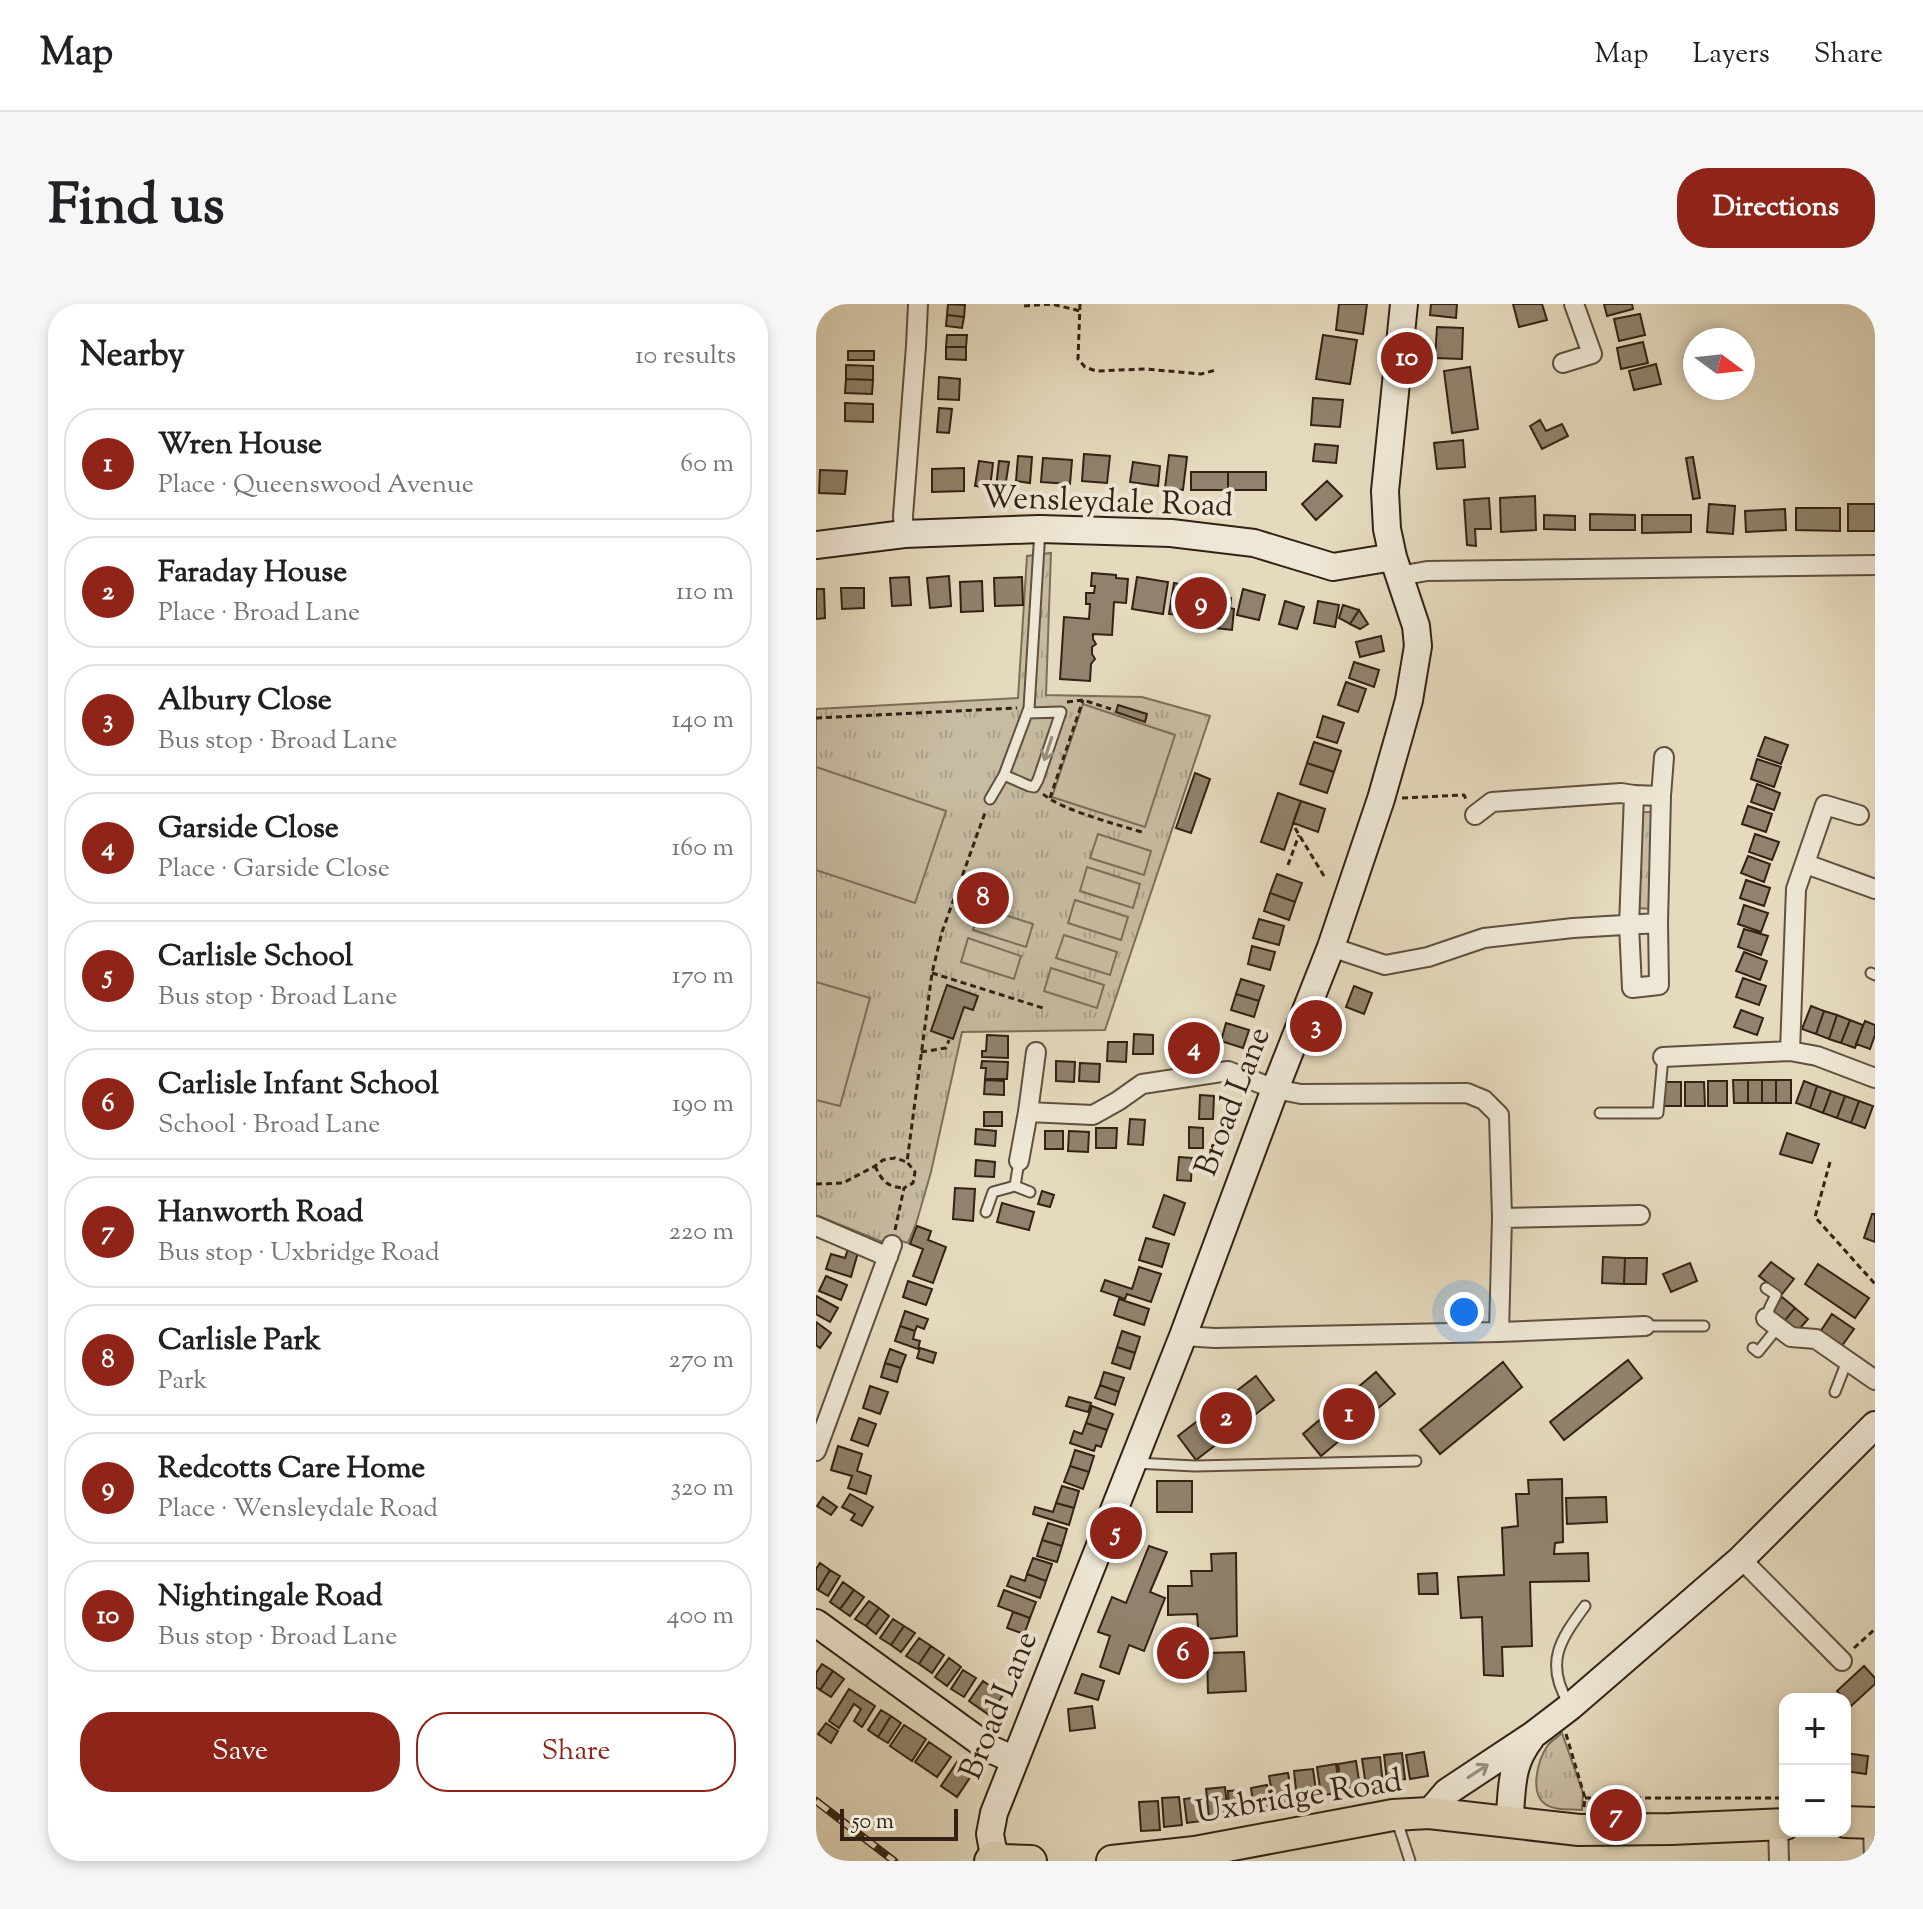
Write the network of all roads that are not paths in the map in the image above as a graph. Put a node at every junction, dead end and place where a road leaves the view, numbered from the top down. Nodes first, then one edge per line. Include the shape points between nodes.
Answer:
1 (918, 304) edge
2 (1404, 304) edge
3 (1574, 304) edge
4 (1563, 363) dead end
5 (1040, 529) junction
6 (904, 534) junction
7 (816, 545) edge
8 (1875, 565) edge
9 (1396, 567) junction
10 (1028, 710) junction
11 (1664, 757) dead end
12 (1004, 775) junction
13 (1634, 795) junction
14 (1661, 796) junction
15 (990, 799) road end
16 (1475, 815) road end
17 (1859, 815) dead end
18 (1806, 864) junction
19 (1875, 889) edge
20 (1658, 923) junction
21 (1629, 925) junction
22 (1331, 947) junction
23 (1790, 1051) junction
24 (1036, 1052) dead end
25 (1663, 1057) joint
26 (1875, 1078) edge
27 (1275, 1089) junction
28 (1028, 1112) junction
29 (1600, 1113) dead end
30 (1019, 1161) joint
31 (1015, 1186) junction
32 (1030, 1192) dead end
33 (986, 1212) dead end
34 (1640, 1215) dead end
35 (1502, 1218) junction
36 (816, 1226) edge
37 (1766, 1288) dead end
38 (1772, 1323) junction
39 (1645, 1326) joint
40 (1704, 1326) dead end
41 (1499, 1332) junction
42 (1183, 1336) junction
43 (1753, 1348) dead end
44 (1847, 1361) junction
45 (1875, 1380) edge
46 (1835, 1392) dead end
47 (1875, 1425) edge
48 (816, 1451) edge
49 (1416, 1461) dead end
50 (1132, 1463) junction
51 (1741, 1559) junction
52 (1585, 1606) dead end
53 (816, 1623) edge
54 (1842, 1661) road end
55 (1563, 1712) junction
56 (1533, 1735) junction
57 (1015, 1760) junction
58 (1429, 1813) junction
59 (1393, 1815) junction
60 (1779, 1816) edge
61 (1509, 1822) junction
62 (1864, 1823) edge
63 (1781, 1837) edge
64 (995, 1860) edge
65 (1031, 1861) edge
66 (1112, 1861) edge
67 (1410, 1861) edge
68 (1779, 1861) edge
69 (1874, 1861) edge

1 - 6 street
2 - 9 street, Broad Lane via 1385,491
3 - 4 street via 1594,363
5 - 6 street, Wensleydale Road
5 - 9 street, Wensleydale Road via 1171,533 1254,543 1333,567
5 - 10 lane
6 - 7 street, Wensleydale Road
8 - 9 street via 1443,571
9 - 22 street, Broad Lane via 1418,646 1409,700
10 - 12 lane
10 -> 12 lane via 1061,712 1038,780 1034,787
11 - 14 street
12 - 15 lane
13 - 14 street
13 - 16 street via 1492,802
13 - 21 street
14 - 20 street
17 - 18 street via 1825,805
18 - 19 street
18 - 23 street via 1796,889
20 - 21 street
20 - 21 street via 1659,985 1632,988
21 - 22 street via 1484,938 1385,965
22 - 27 street, Broad Lane
23 - 25 street
23 - 26 street
24 - 28 street
25 - 29 lane via 1658,1113
27 - 28 street via 1228,1071 1142,1084 1093,1115
27 - 35 street via 1301,1094 1467,1093 1484,1100 1499,1115
27 - 42 street, Broad Lane
28 - 30 street
30 - 31 lane
31 - 32 lane
31 - 33 lane via 989,1189
34 - 35 street
35 - 41 street
36 - 48 street via 890,1251
37 - 38 lane via 1776,1295 1770,1307
38 - 43 lane via 1758,1352
38 - 44 street via 1791,1337 1816,1339
39 - 40 lane
39 - 41 street
41 - 42 street
42 - 50 street, Broad Lane
44 - 45 street
44 - 46 lane
47 - 51 street
49 - 50 lane
50 - 57 street, Broad Lane
51 - 54 street
51 - 55 street
52 - 55 lane via 1556,1655
53 - 57 street via 990,1749
55 - 56 street
58 -> 56 street via 1447,1792
56 - 61 street via 1515,1764
57 - 64 street, Broad Lane via 994,1813 990,1834
58 - 59 main road, Uxbridge Road
58 - 61 main road, Uxbridge Road
59 - 66 main road, Uxbridge Road via 1195,1852
59 - 67 lane
60 - 61 main road, Uxbridge Road via 1671,1829 1579,1830
62 - 69 street
63 - 68 street
64 - 65 main road

